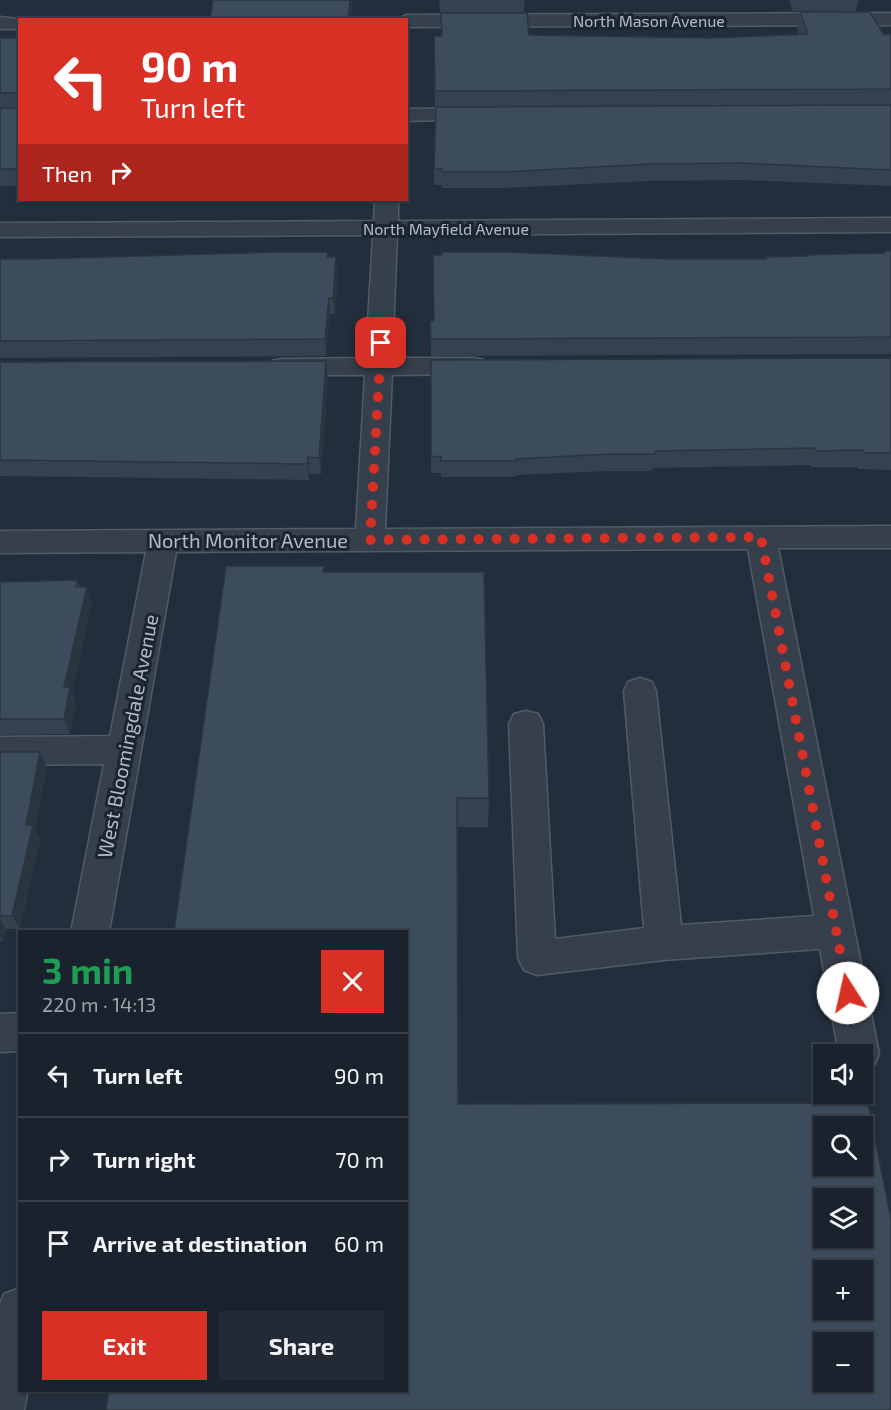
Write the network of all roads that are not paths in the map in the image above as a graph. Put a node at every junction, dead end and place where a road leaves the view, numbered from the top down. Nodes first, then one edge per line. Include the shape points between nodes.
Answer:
1 (400, 16) edge
2 (891, 19) edge
3 (0, 23) edge
4 (18, 23) edge
5 (500, 114) edge
6 (408, 115) edge
7 (387, 201) edge
8 (891, 225) edge
9 (386, 228) junction
10 (0, 230) edge
11 (379, 366) junction
12 (495, 366) edge
13 (260, 367) edge
14 (761, 537) junction
15 (891, 537) edge
16 (370, 540) junction
17 (163, 541) junction
18 (0, 542) edge
19 (640, 691) dead end
20 (526, 724) dead end
21 (124, 750) junction
22 (0, 751) edge
23 (90, 930) edge
24 (837, 931) junction
25 (664, 943) junction
26 (18, 1032) edge
27 (0, 1033) edge
28 (857, 1044) edge
29 (18, 1321) edge
30 (1, 1410) edge

1 - 2 street, North Mason Avenue
3 - 4 street
5 - 6 street
7 - 9 street
8 - 9 street, North Mayfield Avenue
9 - 10 street, North Mayfield Avenue
9 - 11 street
11 - 12 street
11 - 13 street
11 - 16 street
14 - 15 street, North Monitor Avenue
14 - 16 street, North Monitor Avenue
14 - 24 street
16 - 17 street, North Monitor Avenue
17 - 18 street, North Monitor Avenue
17 - 21 street, West Bloomingdale Avenue
19 - 25 street
20 - 25 street via 537,958
21 - 22 street
21 - 23 street, West Bloomingdale Avenue
24 - 25 street
24 - 28 street
26 - 27 street
29 - 30 street

